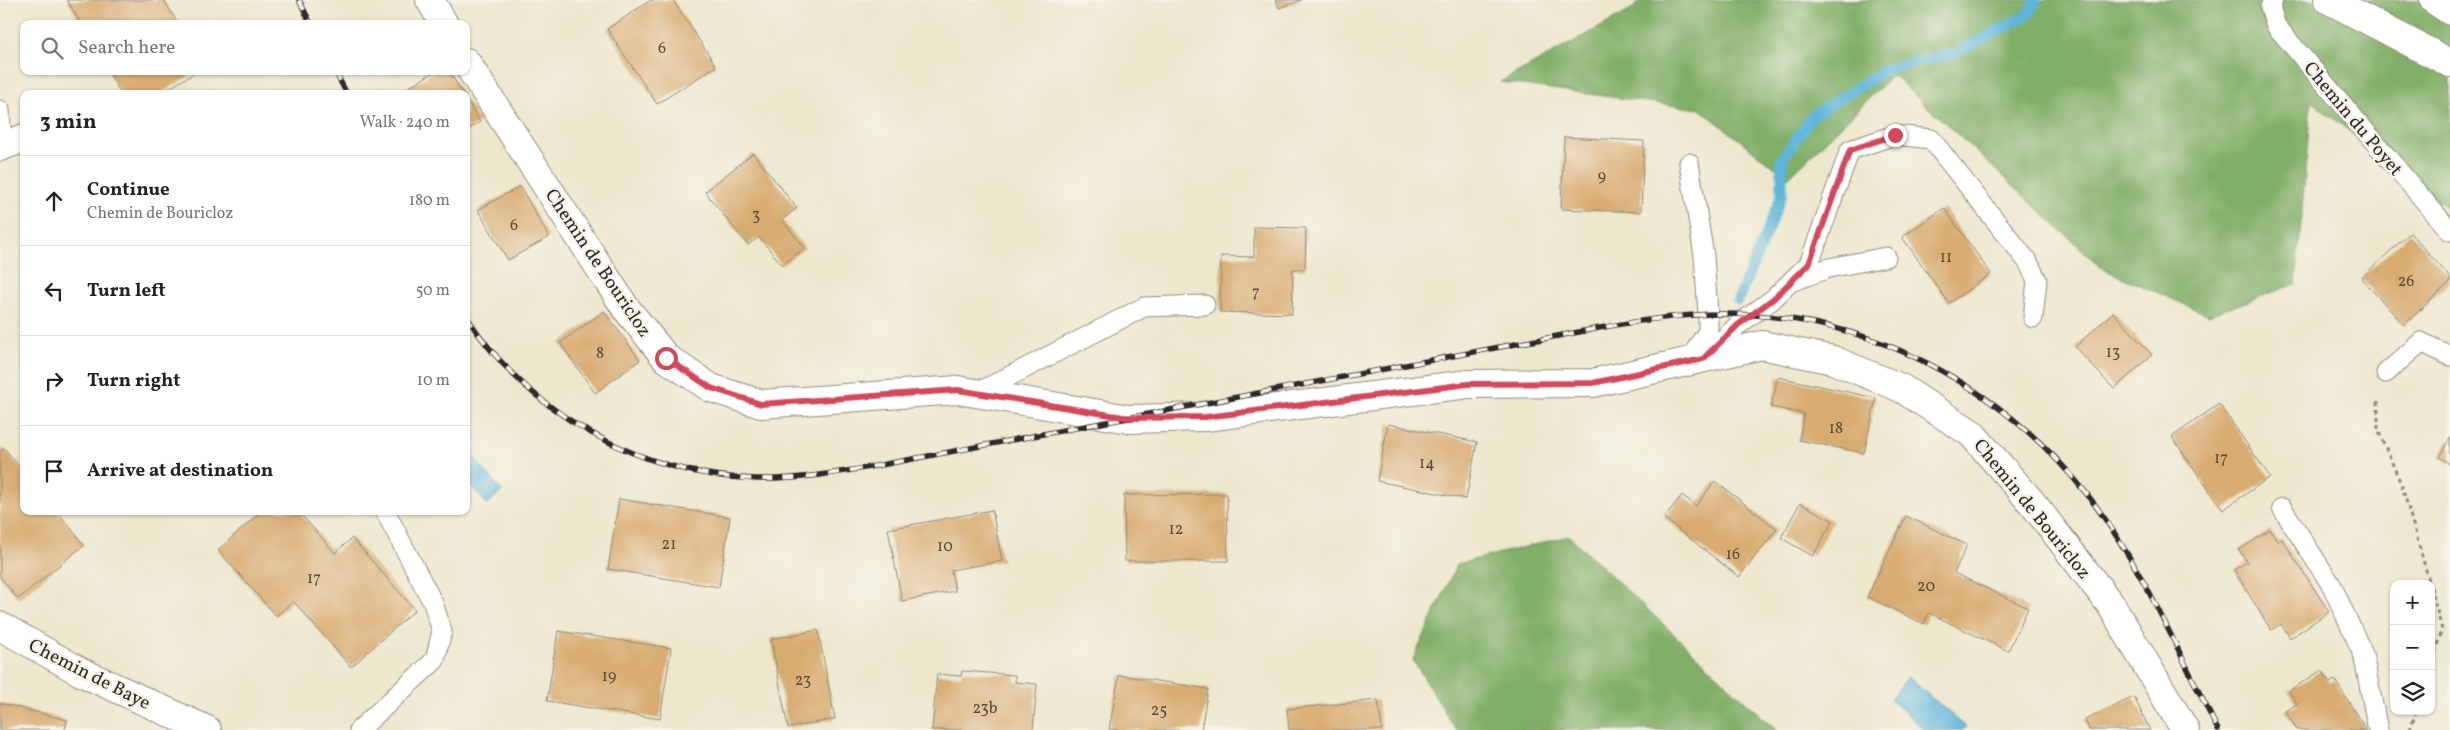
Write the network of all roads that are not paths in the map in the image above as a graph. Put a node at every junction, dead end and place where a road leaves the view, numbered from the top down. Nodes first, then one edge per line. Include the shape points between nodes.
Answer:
1 (430, 0) edge
2 (2273, 0) edge
3 (2329, 0) edge
4 (2434, 0) edge
5 (2450, 11) edge
6 (442, 20) edge
7 (2450, 63) edge
8 (470, 68) edge
9 (0, 110) edge
10 (8, 144) edge
11 (1689, 162) dead end
12 (2450, 231) edge
13 (1886, 257) dead end
14 (1792, 281) junction
15 (1205, 305) dead end
16 (2033, 318) dead end
17 (2450, 356) edge
18 (1696, 361) junction
19 (2386, 373) road end
20 (977, 393) junction
21 (2282, 508) dead end
22 (387, 515) edge
23 (0, 626) edge
24 (208, 730) edge
25 (359, 730) edge
26 (2185, 730) edge
27 (2378, 730) edge

1 - 6 street
2 - 12 lane, Chemin du Poyet via 2270,7 2276,26
3 - 7 street
4 - 5 street
8 - 20 street, Chemin de Bouricloz via 625,307 666,358 711,388 761,404 958,390
9 - 10 lane
11 - 18 lane via 1704,256 1708,314 1708,331
13 - 14 lane via 1829,268
14 - 16 lane via 1809,264 1850,150 1895,135 1931,139 2028,262 2037,280
14 - 18 lane
15 - 20 lane via 1144,307
17 - 19 lane via 2421,342
18 - 20 street, Chemin de Bouricloz via 1593,383 1468,384 1206,417 1129,418
18 - 26 street, Chemin de Bouricloz via 1762,346 1834,360 1901,388 1971,433 2034,504 2111,605
21 - 27 lane via 2332,586 2363,654
22 - 25 lane via 433,603 442,631 435,660
23 - 24 street, Chemin de Baye via 81,672

